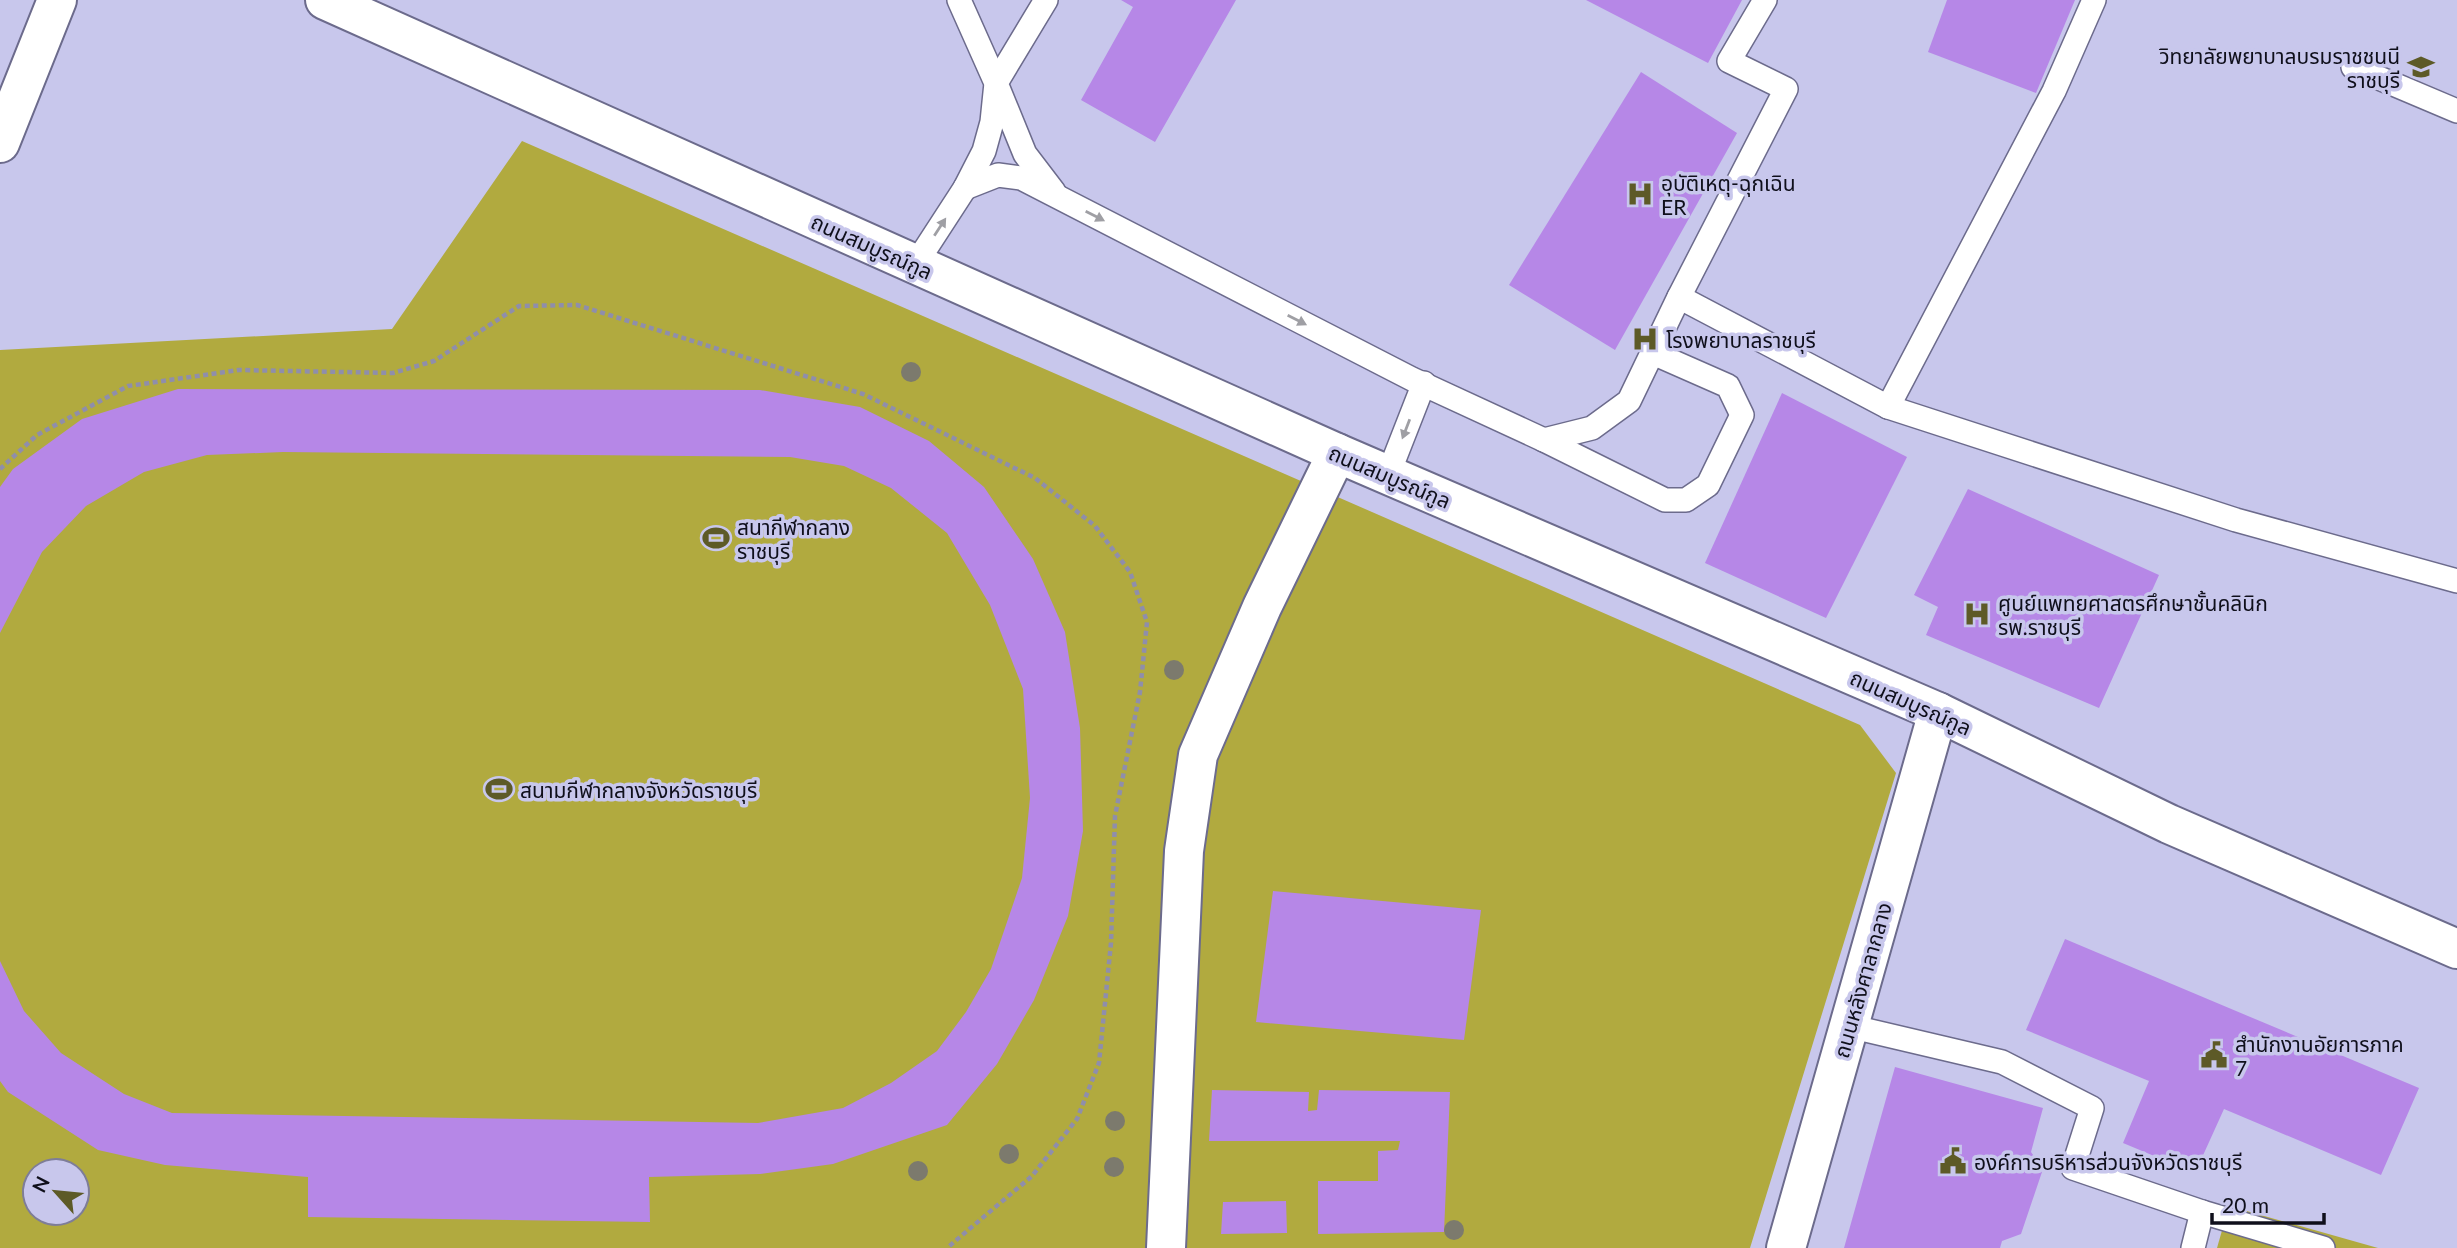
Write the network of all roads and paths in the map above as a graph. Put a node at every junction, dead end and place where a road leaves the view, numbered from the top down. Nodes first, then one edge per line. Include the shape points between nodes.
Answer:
1 (57, 0) edge
2 (959, 0) edge
3 (1046, 0) edge
4 (1765, 0) edge
5 (2094, 0) edge
6 (335, 2) edge
7 (2353, 67) dead end
8 (996, 83) junction
9 (2457, 111) edge
10 (0, 143) edge
11 (965, 188) junction
12 (1057, 197) junction
13 (915, 265) junction
14 (1679, 297) junction
15 (1653, 353) junction
16 (1424, 383) junction
17 (1888, 407) junction
18 (1544, 440) junction
19 (1337, 453) junction
20 (0, 469) edge
21 (1388, 475) junction
22 (2457, 581) edge
23 (1938, 712) junction
24 (2457, 950) edge
25 (1849, 1026) junction
26 (2202, 1213) junction
27 (947, 1248) edge
28 (1166, 1248) edge
29 (1786, 1248) edge
30 (2193, 1248) edge
31 (2323, 1248) edge

1 - 10 street
2 - 8 lane
3 - 8 lane
4 - 14 lane via 1729,61 1786,89
5 - 17 lane via 2054,91
6 - 13 street, ถนนสมบูรณ์กูล
7 - 9 lane
8 - 11 lane via 984,151
8 - 12 lane via 1025,154
11 - 12 lane via 998,174 1021,178
13 -> 11 lane
12 -> 16 lane
13 - 19 street, ถนนสมบูรณ์กูล
14 - 15 lane
14 - 17 lane
15 - 18 lane via 1629,401 1592,428
15 - 18 lane via 1728,386 1742,415 1708,485 1685,500 1665,500
16 - 18 lane
16 -> 21 lane
17 - 22 lane via 2236,520
19 - 21 street, ถนนสมบูรณ์กูล
19 - 28 street via 1262,607 1198,755 1184,851
20 - 27 path via 37,435 128,386 239,370 393,373 434,361 519,306 577,306 863,394 1035,478 1095,526 1130,572 1147,622 1140,692 1115,816 1111,943 1099,1063 1077,1119 1032,1176
21 - 23 street, ถนนสมบูรณ์กูล
23 - 24 street, ถนนสมบูรณ์กูล via 2169,824
23 - 25 street, ถนนหลังศาลากลาง
25 - 26 lane via 2002,1062 2092,1108 2073,1168
25 - 29 street, ถนนหลังศาลากลาง
26 - 30 lane
26 - 31 lane

